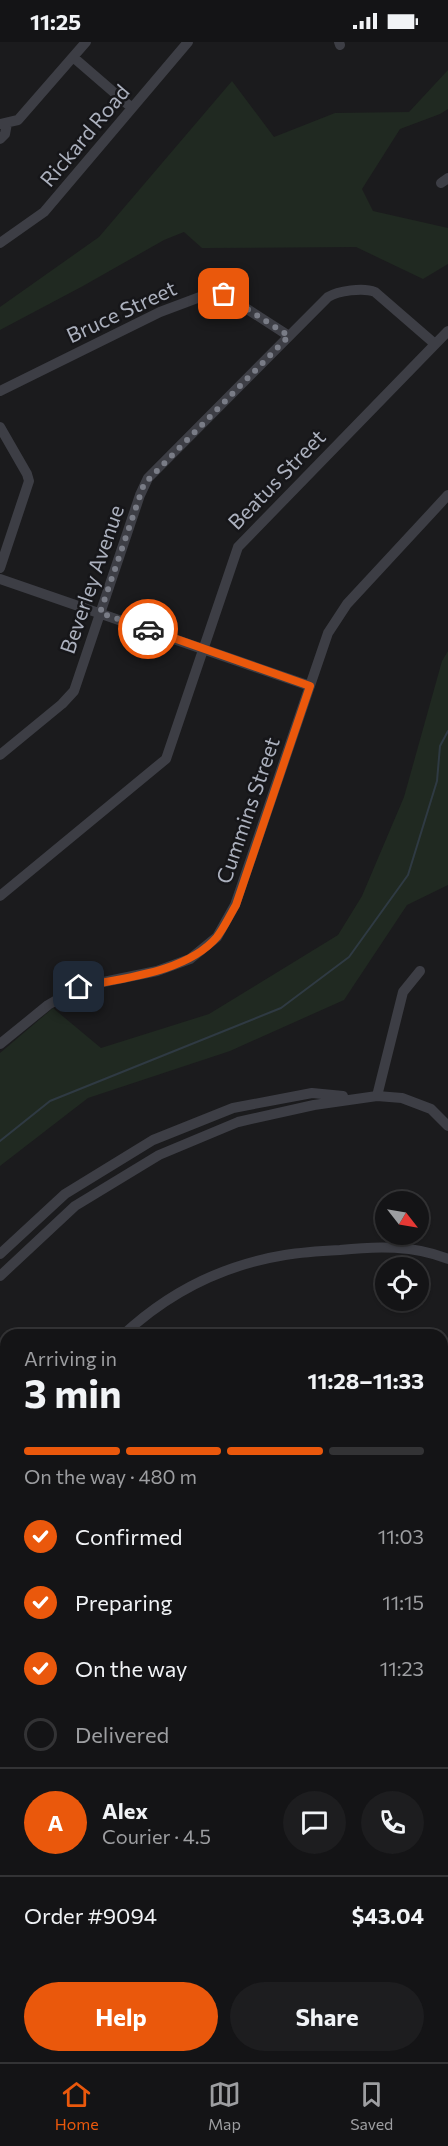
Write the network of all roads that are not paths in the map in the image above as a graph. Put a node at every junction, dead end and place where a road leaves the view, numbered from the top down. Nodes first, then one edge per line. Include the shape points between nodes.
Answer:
1 (86, 42) edge
2 (188, 42) edge
3 (73, 57) junction
4 (132, 108) junction
5 (3, 124) edge
6 (0, 139) edge
7 (0, 243) edge
8 (448, 331) edge
9 (289, 336) junction
10 (435, 344) junction
11 (0, 391) edge
12 (0, 427) edge
13 (448, 495) edge
14 (0, 568) edge
15 (0, 579) edge
16 (100, 613) junction
17 (204, 648) junction
18 (310, 686) junction
19 (0, 755) edge
20 (0, 896) edge
21 (420, 971) dead end
22 (0, 1044) edge
23 (376, 1096) junction
24 (361, 1097) junction
25 (448, 1126) edge
26 (0, 1254) edge
27 (448, 1259) edge
28 (0, 1276) edge
29 (130, 1329) edge

1 - 3 street
2 - 4 street, Rickard Road
3 - 4 street
3 - 5 street via 18,120
4 - 7 street, Rickard Road via 44,212
5 - 6 street via 5,134
8 - 10 street, Beatus Street
9 - 10 street, Beverley Avenue via 334,293 369,290
9 - 11 street, Bruce Street via 224,294 208,294 160,312
9 - 16 street, Beverley Avenue via 144,484
10 - 17 street, Beatus Street via 238,547
12 - 14 street via 29,481
13 - 18 street, Cummins Street via 347,604 328,633
15 - 16 street
16 - 17 street
16 - 19 street, Beverley Avenue via 71,696
17 - 18 street
17 - 20 street, Beatus Street via 166,759
18 - 22 street, Cummins Street via 236,905 217,937 190,959 156,971 79,987 48,1005
21 - 23 street via 403,992
23 - 24 street
23 - 25 street via 402,1098 431,1109
24 - 26 street via 312,1094 233,1108 153,1140 65,1194
24 - 28 street via 238,1122 159,1155 75,1206
27 - 29 street via 420,1250 369,1247 256,1260 173,1295

